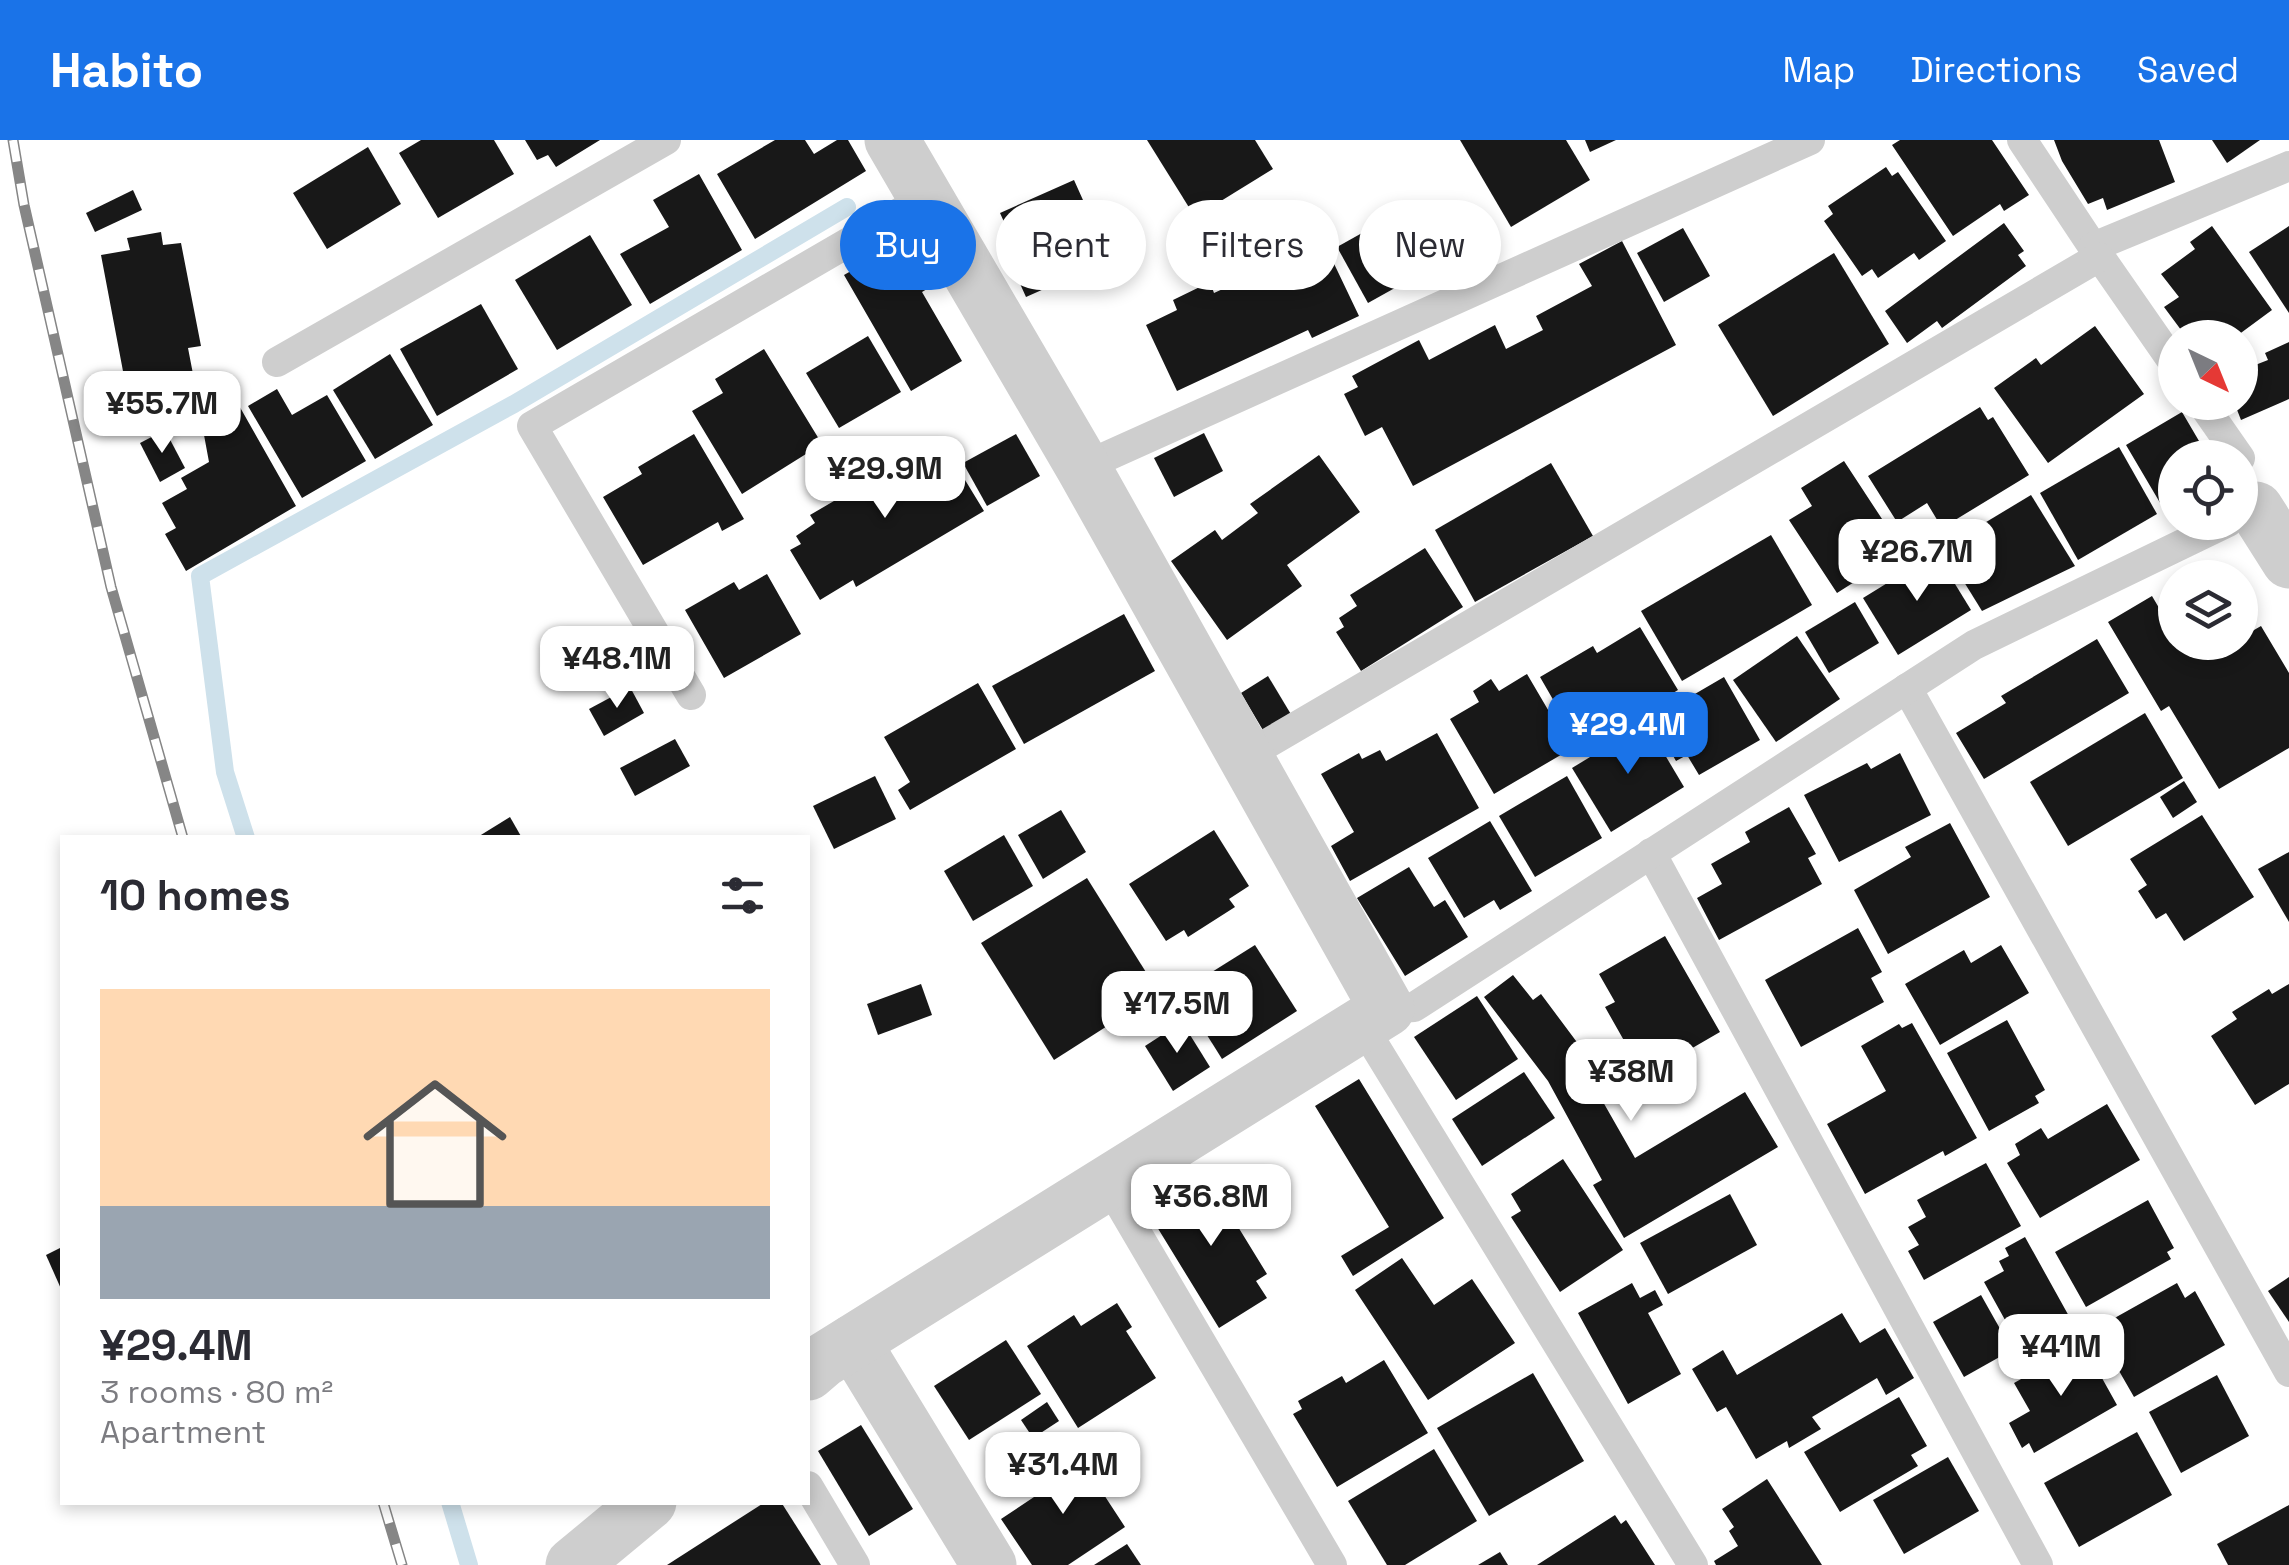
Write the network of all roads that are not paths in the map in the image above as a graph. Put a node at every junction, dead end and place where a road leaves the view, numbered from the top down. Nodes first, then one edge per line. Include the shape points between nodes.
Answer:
1 (666, 140) edge
2 (892, 140) edge
3 (1810, 140) edge
4 (2022, 140) edge
5 (2289, 166) edge
6 (925, 198) junction
7 (2096, 252) junction
8 (2158, 341) edge
9 (276, 362) dead end
10 (1083, 467) junction
11 (2258, 511) edge
12 (2192, 540) edge
13 (2289, 562) edge
14 (1907, 688) junction
15 (691, 695) dead end
16 (1246, 756) junction
17 (1651, 853) junction
18 (1374, 1017) junction
19 (1108, 1184) junction
20 (852, 1342) junction
21 (810, 1372) edge
22 (2289, 1372) edge
23 (810, 1489) edge
24 (645, 1505) edge
25 (573, 1565) edge
26 (855, 1565) edge
27 (989, 1565) edge
28 (1332, 1565) edge
29 (1693, 1565) edge
30 (2038, 1565) edge

1 - 9 lane
2 - 6 street
3 - 10 lane
4 - 7 lane
5 - 7 lane
6 - 10 street
6 - 15 lane via 532,426
7 - 8 lane
7 - 16 lane
10 - 16 street
11 - 13 street
12 - 14 lane via 1974,645
14 - 17 lane
14 - 22 lane
16 - 18 street
17 - 18 lane via 1414,1007
17 - 30 lane
18 - 19 street
18 - 29 lane
19 - 20 street
19 - 28 lane
20 - 21 street
20 - 27 street
23 - 26 lane
24 - 25 street

